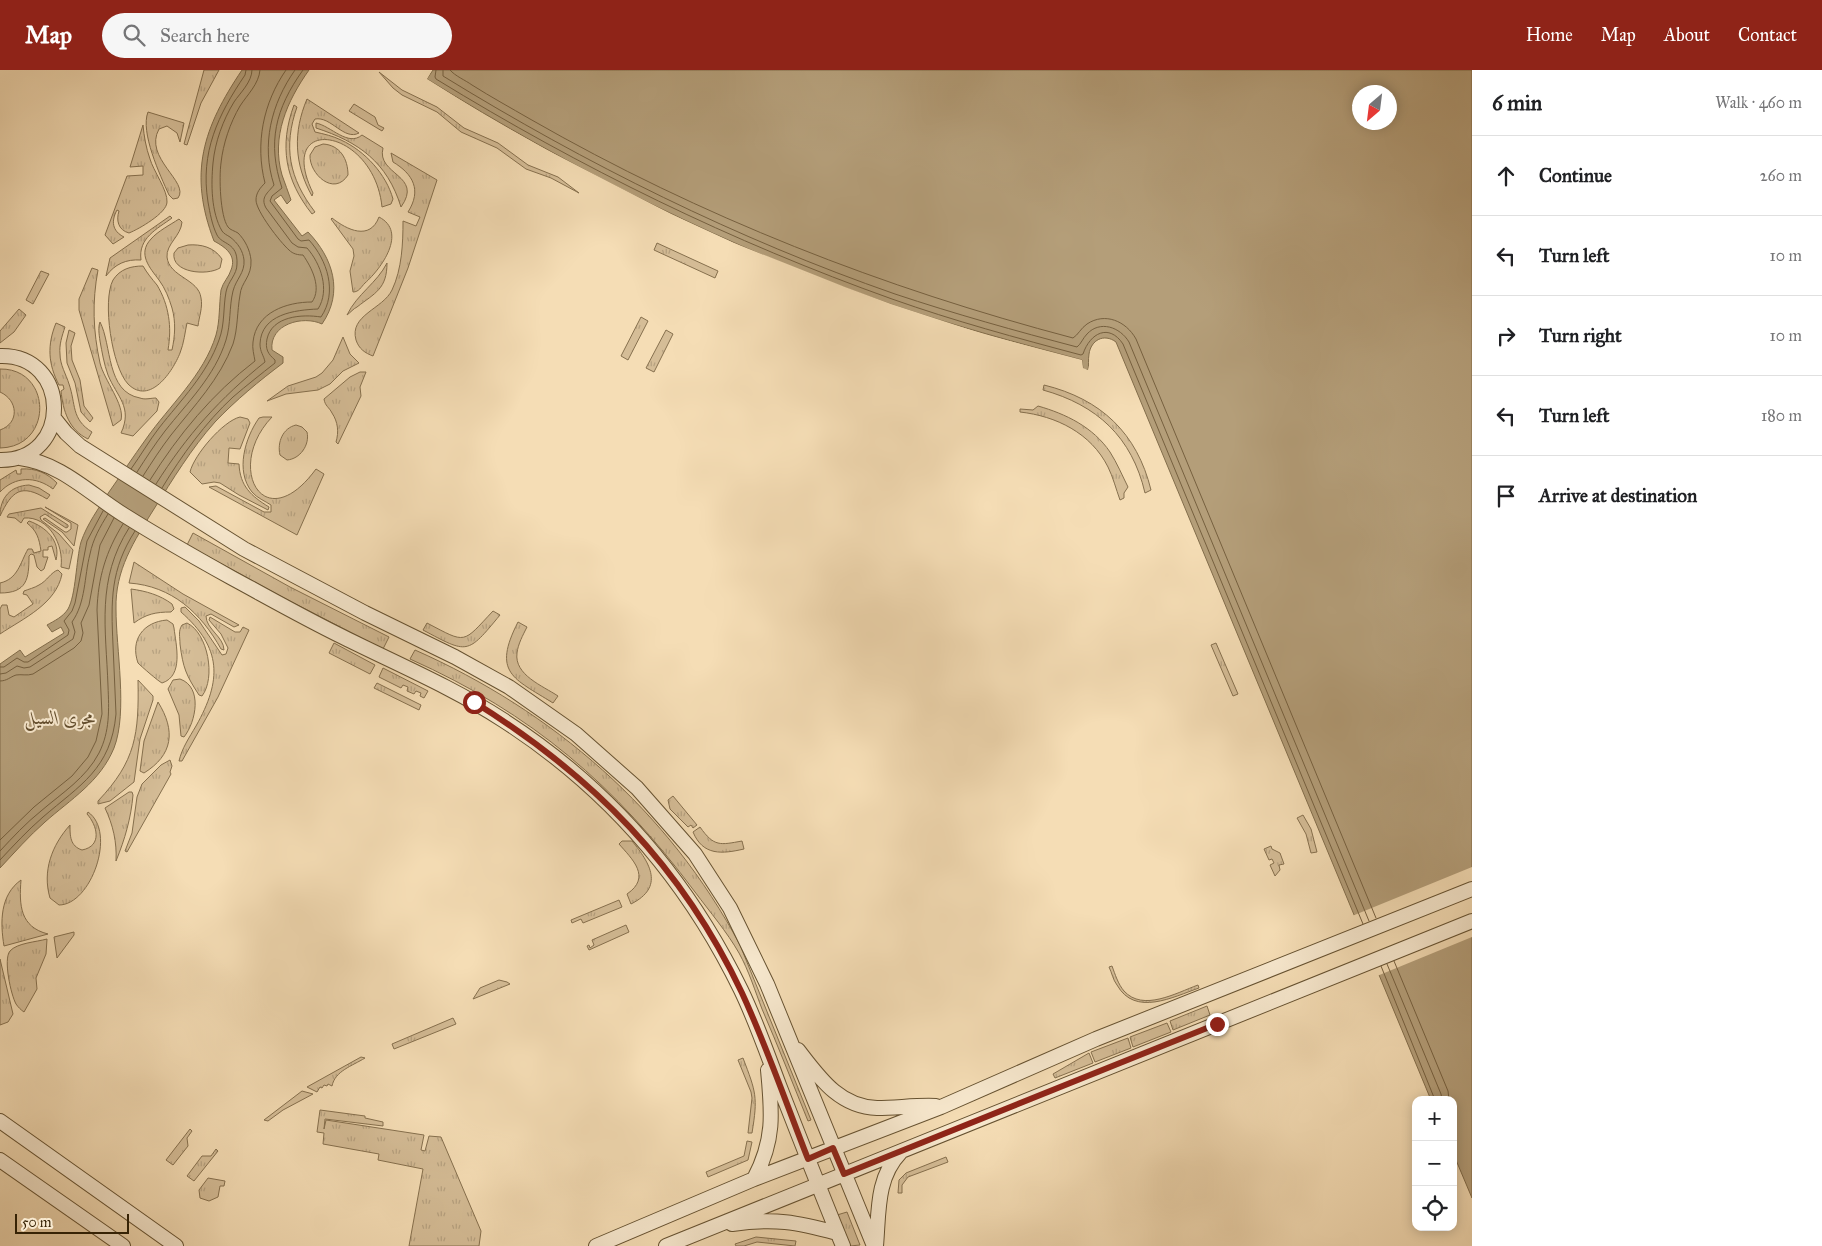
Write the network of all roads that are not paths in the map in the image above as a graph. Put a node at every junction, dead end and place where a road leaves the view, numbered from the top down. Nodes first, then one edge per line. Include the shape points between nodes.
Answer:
1 (0, 356) edge
2 (54, 418) junction
3 (7, 462) edge
4 (1472, 889) edge
5 (1472, 921) edge
6 (788, 1037) junction
7 (766, 1052) junction
8 (941, 1107) junction
9 (0, 1121) edge
10 (833, 1148) junction
11 (902, 1151) junction
12 (808, 1159) junction
13 (0, 1160) edge
14 (844, 1174) junction
15 (754, 1179) junction
16 (817, 1184) junction
17 (711, 1227) junction
18 (840, 1240) edge
19 (123, 1246) edge
20 (176, 1246) edge
21 (596, 1246) edge
22 (666, 1246) edge
23 (875, 1246) edge

1 - 2 street via 20,359 42,373 52,390
2 - 3 street via 51,429 39,446
2 - 6 street via 73,440 220,535 489,676 532,702 597,752 656,808 708,871 756,959
3 - 7 street via 40,461 58,469 127,517 173,544 298,614 445,686 531,739 577,776 655,854 682,890 728,964
4 - 8 street via 1096,1039
5 - 11 street
6 - 8 street via 826,1085 851,1103 879,1108
6 - 10 street
7 - 12 street
7 - 15 street via 772,1125 766,1153
8 - 10 street
9 - 20 street
10 - 12 street
10 - 14 street
11 - 14 street
11 - 23 street via 882,1183
12 - 15 street
12 - 16 street
13 - 19 street
14 - 16 street
14 - 23 street
15 - 21 street
16 - 17 street
16 - 18 street
17 - 18 street via 772,1220 806,1224
17 - 22 street

